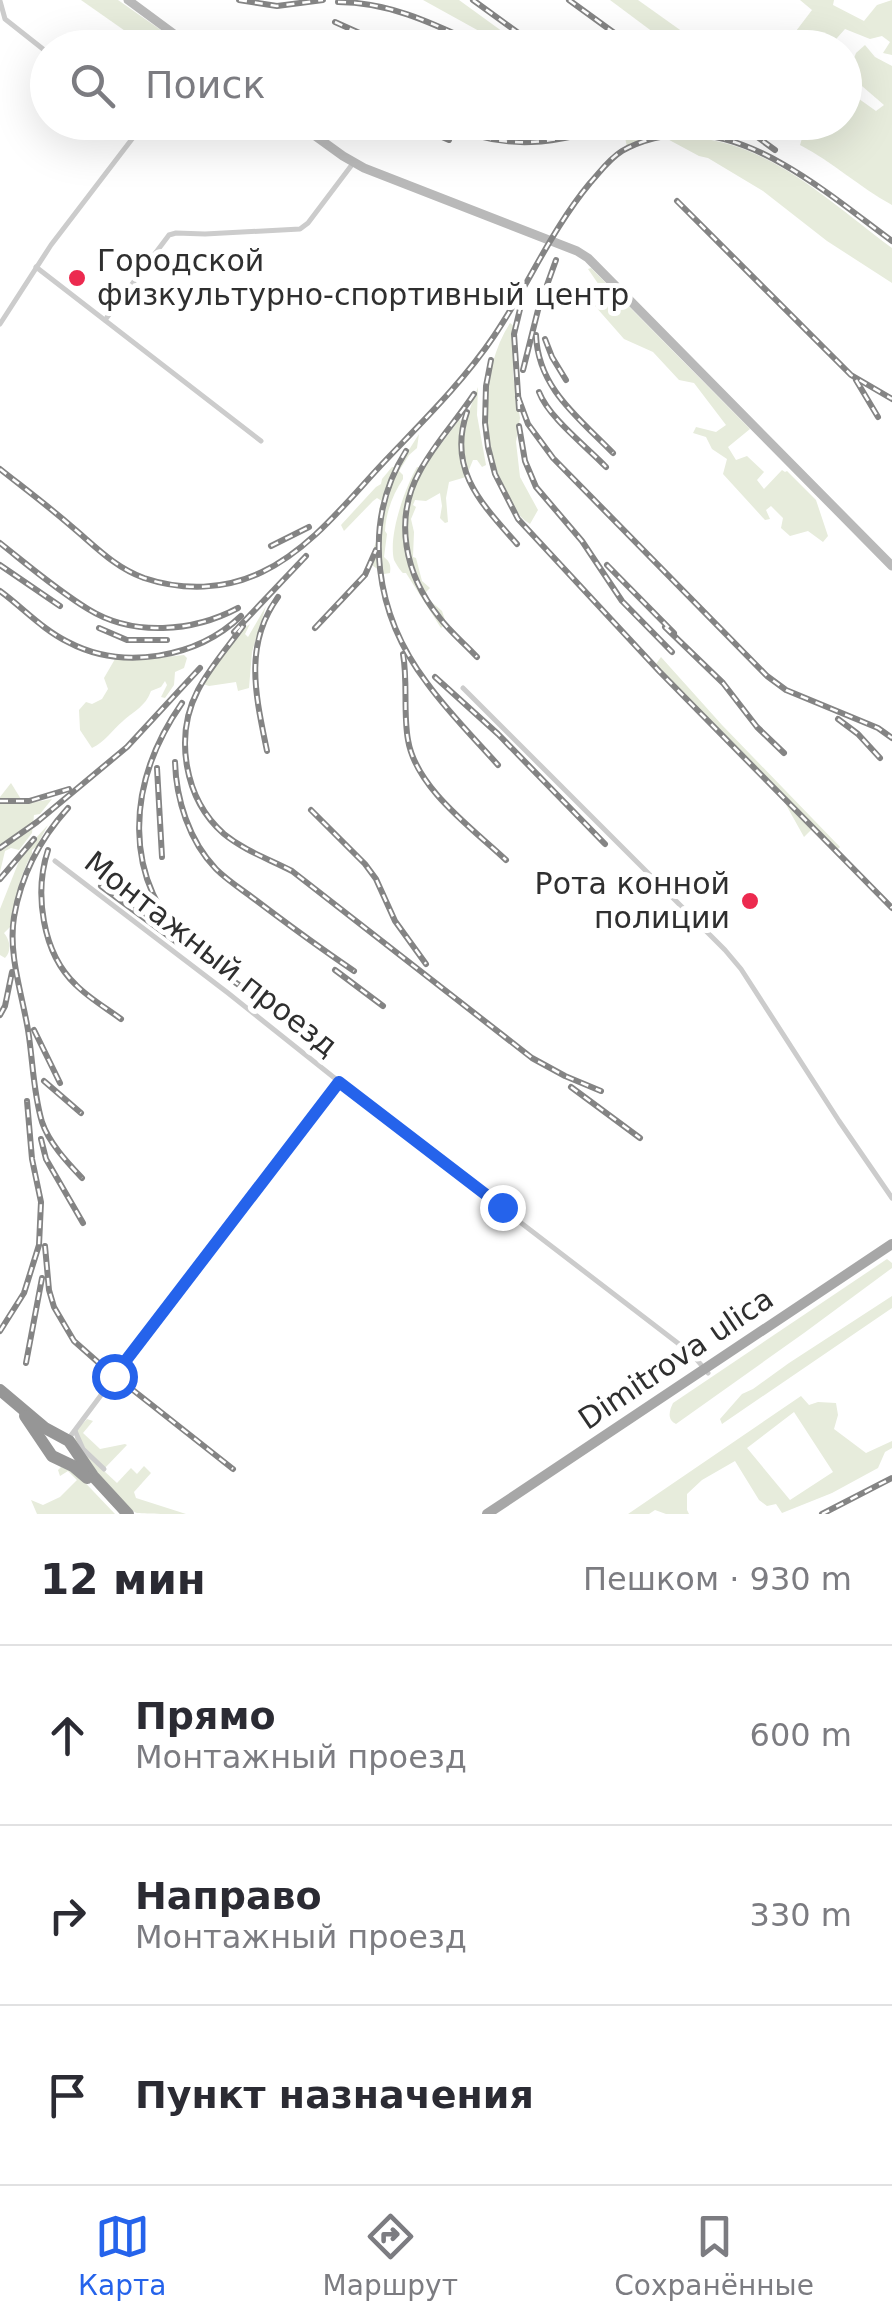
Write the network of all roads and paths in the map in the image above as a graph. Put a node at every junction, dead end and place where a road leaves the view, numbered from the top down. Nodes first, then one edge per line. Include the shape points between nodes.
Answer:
1 (0, 0) edge
2 (128, 0) edge
3 (169, 30) edge
4 (30, 38) edge
5 (129, 140) edge
6 (322, 140) edge
7 (354, 162) junction
8 (36, 267) junction
9 (106, 320) junction
10 (0, 324) edge
11 (261, 441) dead end
12 (892, 566) edge
13 (463, 688) dead end
14 (56, 860) dead end
15 (339, 1082) junction
16 (892, 1198) edge
17 (892, 1246) edge
18 (707, 1371) junction
19 (4, 1394) edge
20 (69, 1437) junction
21 (55, 1456) junction
22 (97, 1479) junction
23 (127, 1514) edge
24 (487, 1514) edge
25 (499, 1514) edge

1 - 4 street via 6,19
2 - 3 main road
5 - 8 street
6 - 7 main road
7 - 9 street via 300,229 169,235
7 - 12 main road via 588,258
8 - 9 street
8 - 10 street
9 - 11 street
13 - 16 street via 733,960
14 - 15 street, Монтажный проезд
15 - 18 street, Монтажный проезд
15 - 20 street, Монтажный проезд
17 - 18 main road, Dimitrova ulica
18 - 24 main road, Dimitrova ulica
18 - 25 main road, Dimitrova ulica
19 - 20 highway via 48,1430
19 - 21 highway
20 - 21 highway via 72,1456
20 - 21 highway via 49,1437
20 - 22 highway
21 - 22 highway
22 - 23 highway

